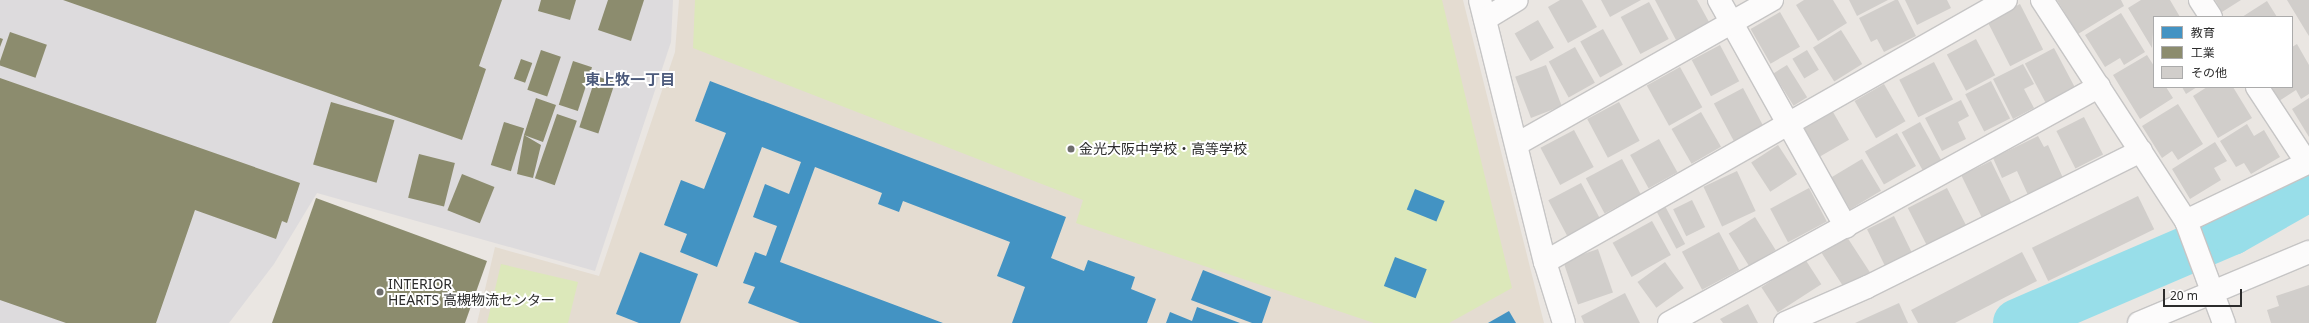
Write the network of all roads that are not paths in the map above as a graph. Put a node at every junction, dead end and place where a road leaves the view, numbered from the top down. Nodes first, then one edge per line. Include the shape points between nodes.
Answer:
1 (1517, 0) edge
2 (1720, 0) edge
3 (1772, 0) edge
4 (2006, 0) edge
5 (2042, 0) edge
6 (2200, 0) edge
7 (1482, 9) edge
8 (2210, 16) edge
9 (1732, 22) junction
10 (2099, 87) junction
11 (2258, 88) edge
12 (1789, 124) junction
13 (1517, 144) junction
14 (2141, 151) junction
15 (2308, 162) edge
16 (2186, 221) junction
17 (1846, 227) junction
18 (2309, 252) edge
19 (1545, 262) junction
20 (2212, 291) junction
21 (1564, 323) edge
22 (1669, 323) edge
23 (1785, 323) edge
24 (2139, 323) edge
25 (2224, 323) edge

1 - 7 street
2 - 9 street
3 - 9 street
4 - 12 street
5 - 10 street
6 - 8 street
7 - 13 street
9 - 12 street
9 - 13 street
10 - 14 street
10 - 17 street
11 - 15 street
12 - 17 street
12 - 19 street
13 - 19 street
14 - 16 street
14 - 23 street via 1867,287
15 - 16 street
16 - 20 street
17 - 22 street
18 - 20 street
19 - 21 street
20 - 24 street
20 - 25 street

